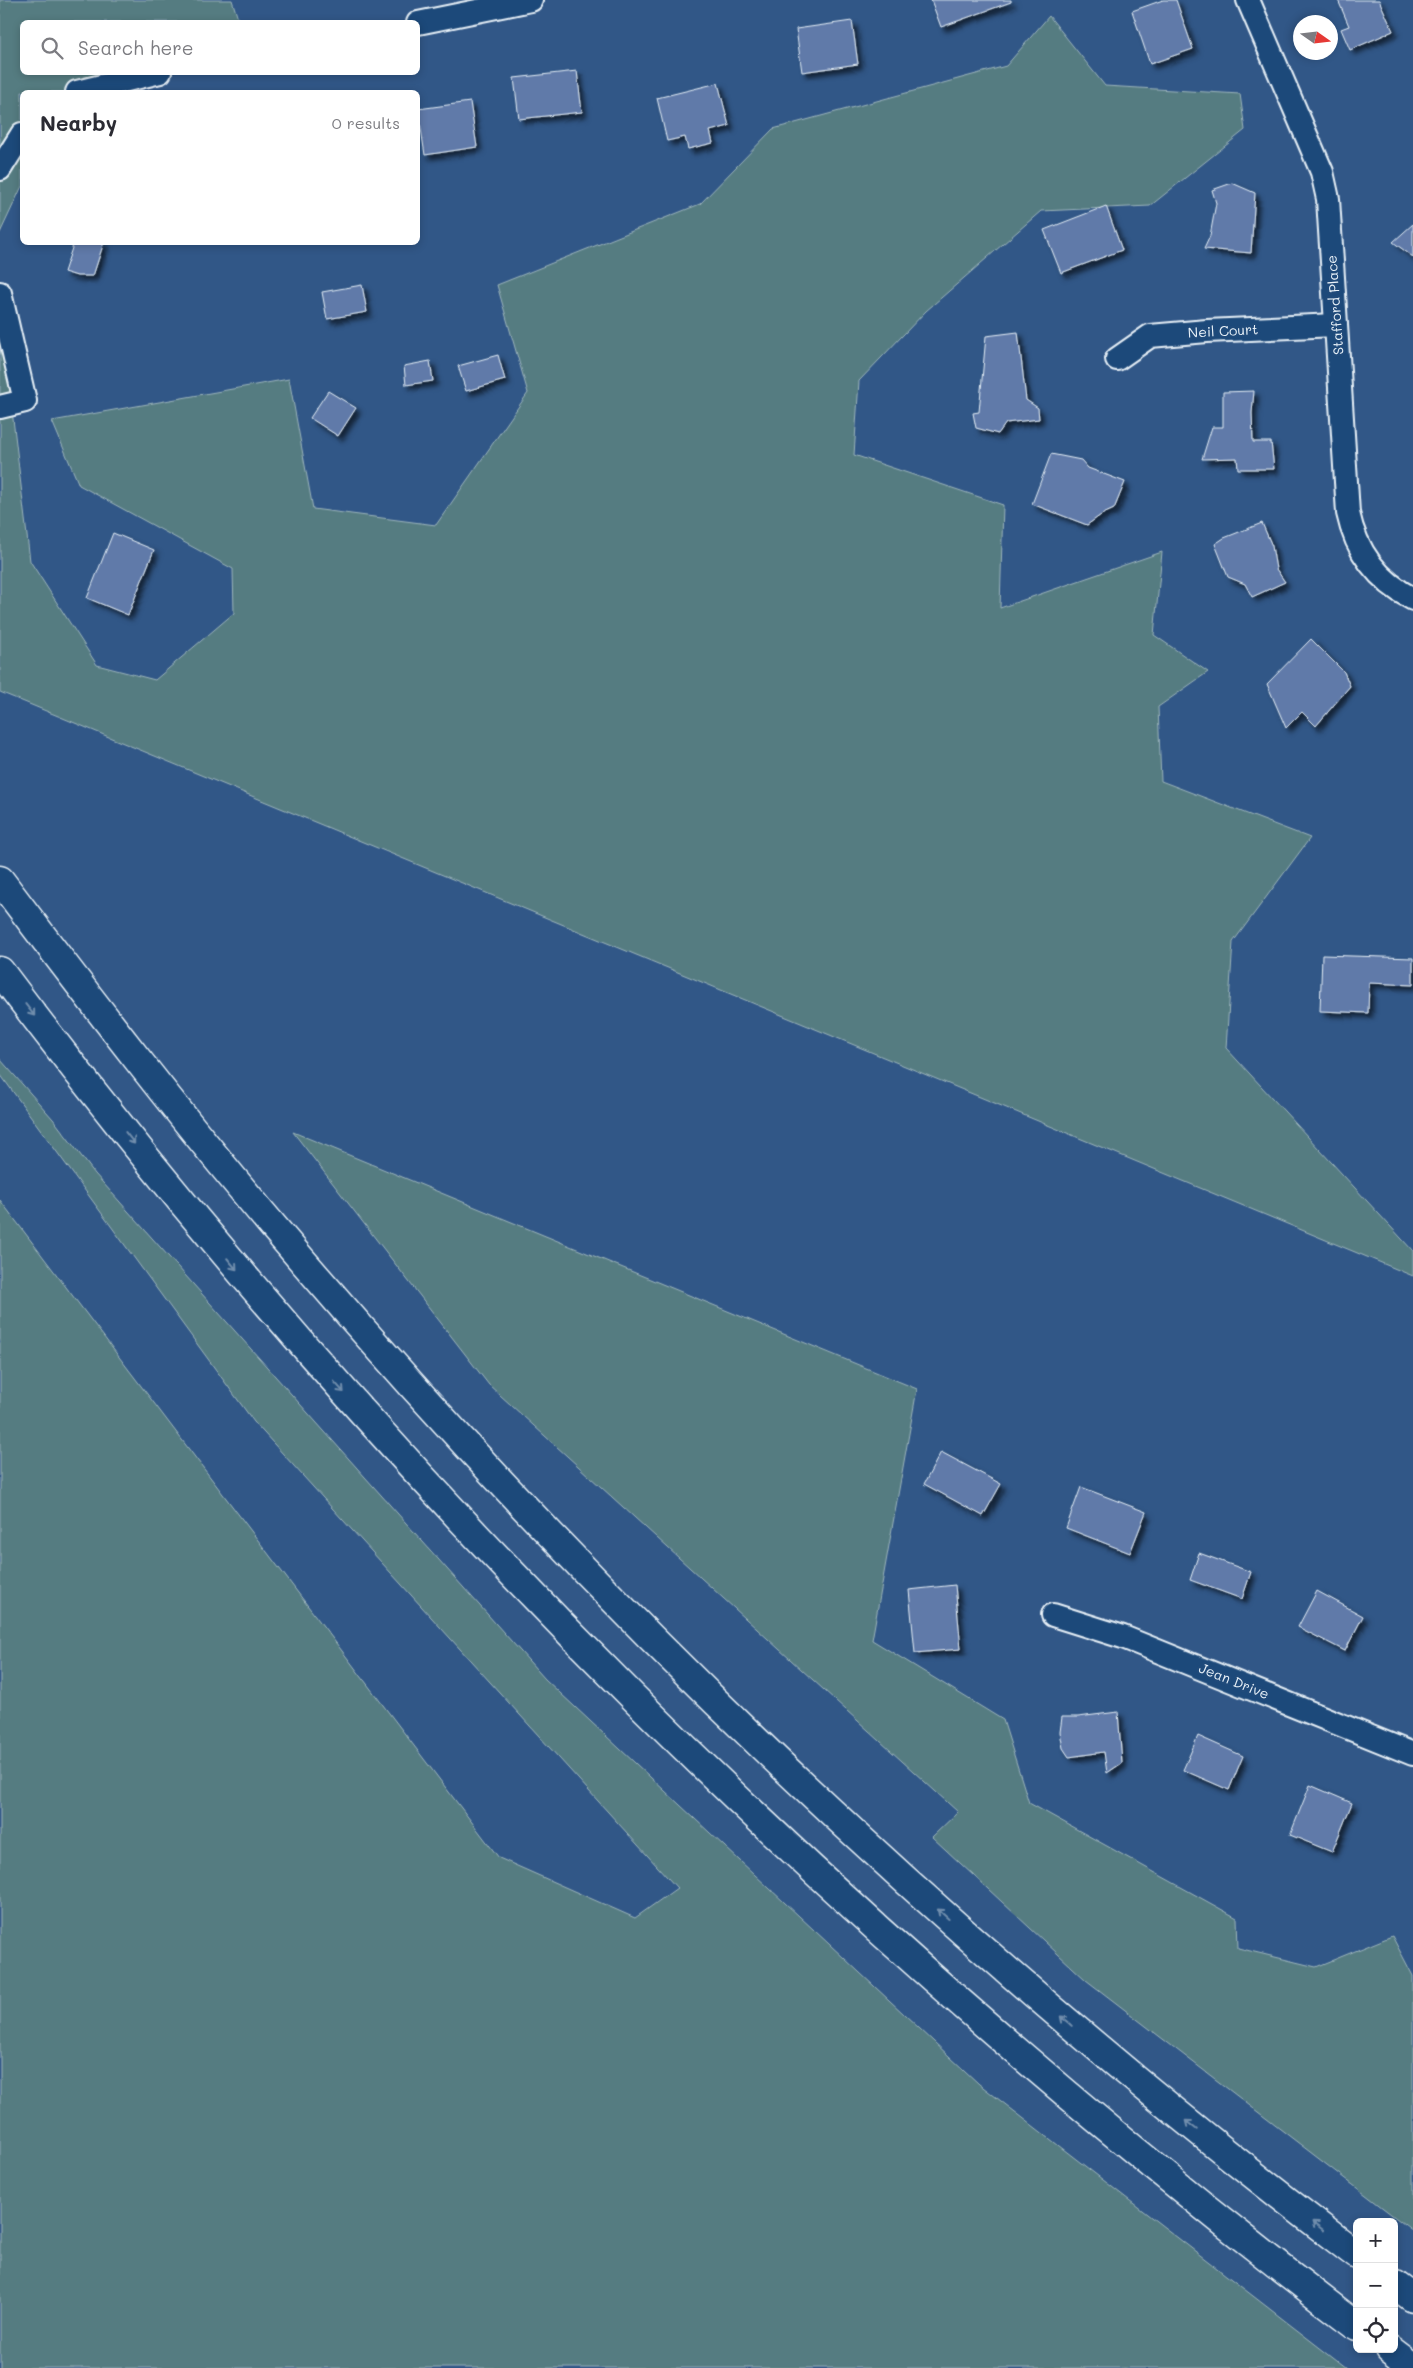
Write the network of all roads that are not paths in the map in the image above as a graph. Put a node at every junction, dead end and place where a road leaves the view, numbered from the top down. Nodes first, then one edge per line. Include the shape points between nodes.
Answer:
1 (531, 0) edge
2 (1248, 0) edge
3 (420, 23) edge
4 (148, 75) edge
5 (85, 90) edge
6 (20, 137) edge
7 (0, 169) edge
8 (0, 293) edge
9 (1336, 326) junction
10 (1117, 359) dead end
11 (0, 407) edge
12 (1413, 599) edge
13 (0, 880) edge
14 (0, 971) edge
15 (1053, 1614) dead end
16 (1413, 1754) edge
17 (1353, 2252) edge
18 (1398, 2287) edge
19 (1413, 2298) edge
20 (1353, 2323) edge
21 (1394, 2353) edge
22 (1413, 2367) edge

1 - 3 street
2 - 9 street, Stafford Place via 1322,172 1328,199
4 - 5 street
6 - 7 street
8 - 11 street via 25,401
9 - 10 street, Neil Court via 1150,336
9 - 12 street, Stafford Place via 1351,527 1370,564 1390,584
17 -> 13 highway via 1123,2070 944,1915 769,1754 606,1593 439,1416 281,1237 130,1050
14 -> 20 highway via 163,1180 310,1354 479,1540 646,1712 826,1882 997,2036 1180,2188
15 - 16 street, Jean Drive via 1123,1636
18 - 19 highway
21 - 22 highway

